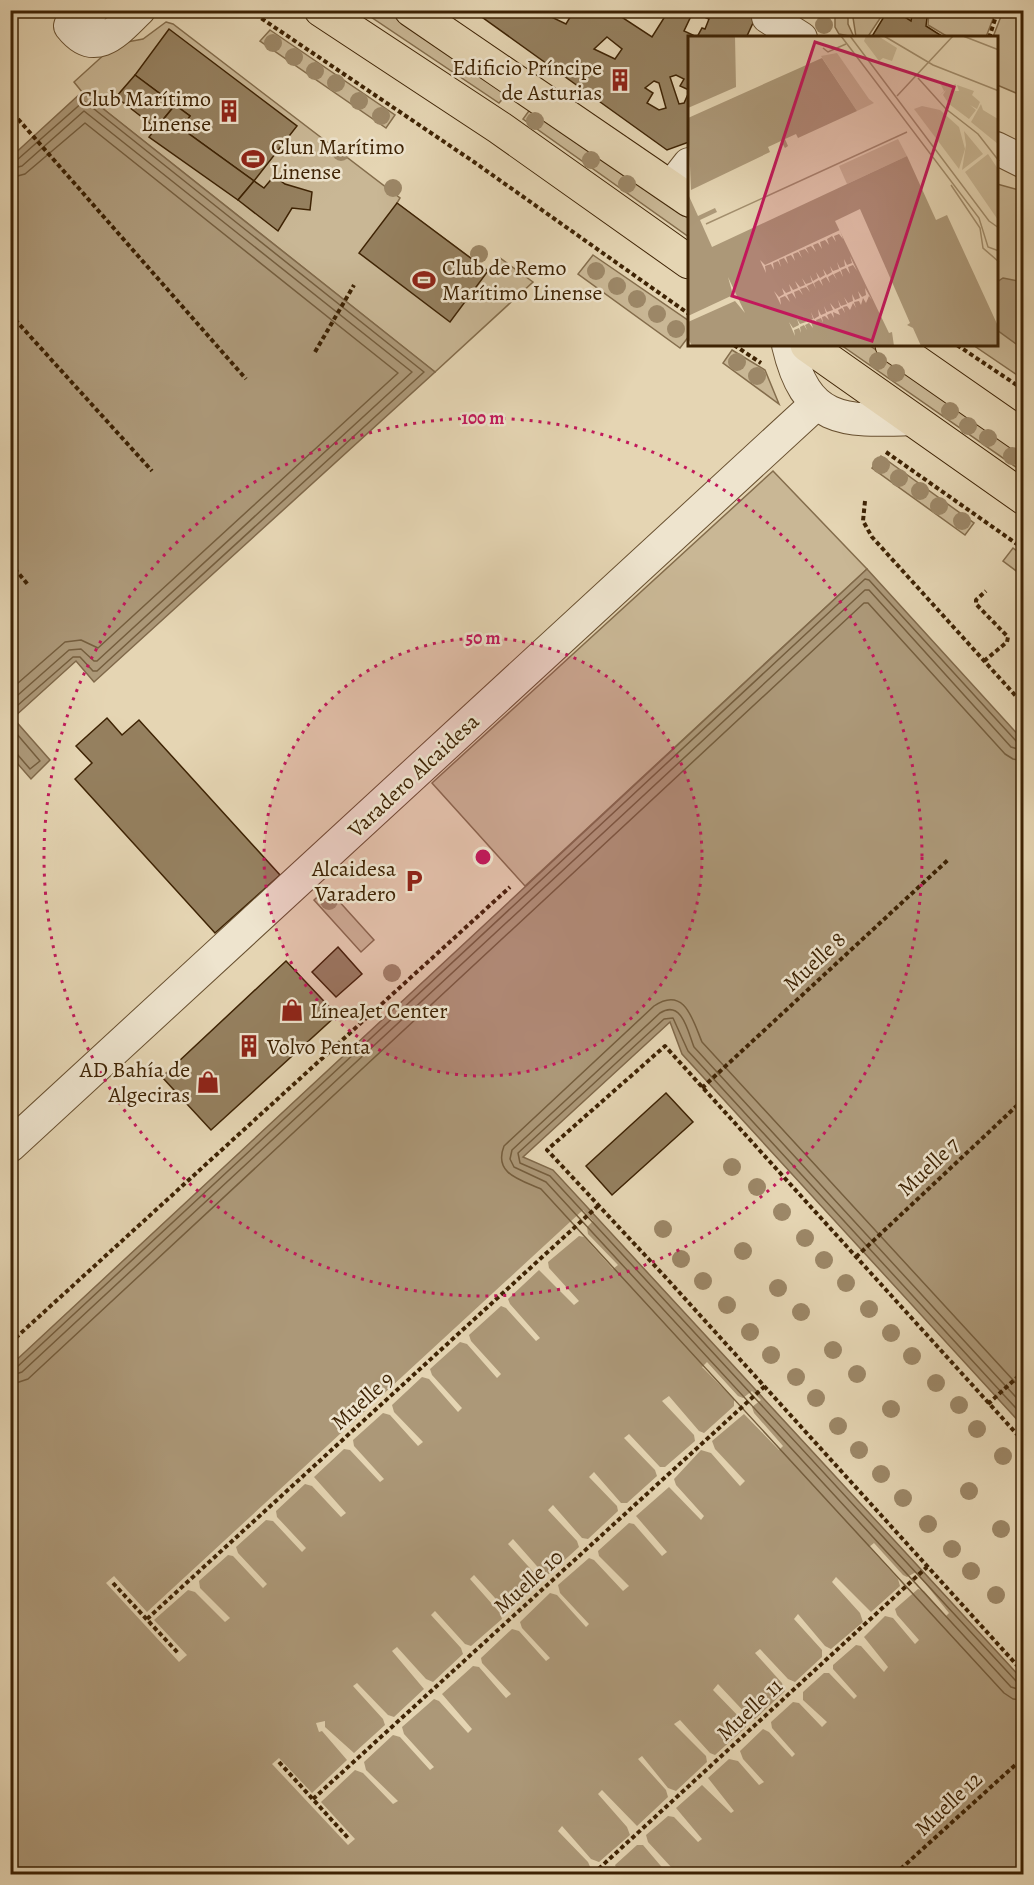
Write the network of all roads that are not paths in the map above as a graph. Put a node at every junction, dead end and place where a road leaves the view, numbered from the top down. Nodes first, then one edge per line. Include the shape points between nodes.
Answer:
1 (139, 10) edge
2 (321, 10) edge
3 (411, 10) edge
4 (81, 18) edge
5 (766, 22) edge
6 (797, 36) edge
7 (998, 149) edge
8 (1023, 162) edge
9 (683, 184) edge
10 (688, 261) edge
11 (788, 346) edge
12 (808, 346) edge
13 (893, 346) edge
14 (816, 404) junction
15 (912, 419) junction
16 (1023, 437) edge
17 (1023, 498) edge
18 (10, 1146) edge

1 - 4 street via 110,38 89,40
2 - 10 highway via 500,128
3 - 9 highway
5 - 6 street
7 - 8 street
11 - 14 street via 803,390
12 - 15 highway
13 - 16 highway
14 - 15 street via 833,414 856,418
14 - 18 street, Varadero Alcaidesa
15 - 17 highway

